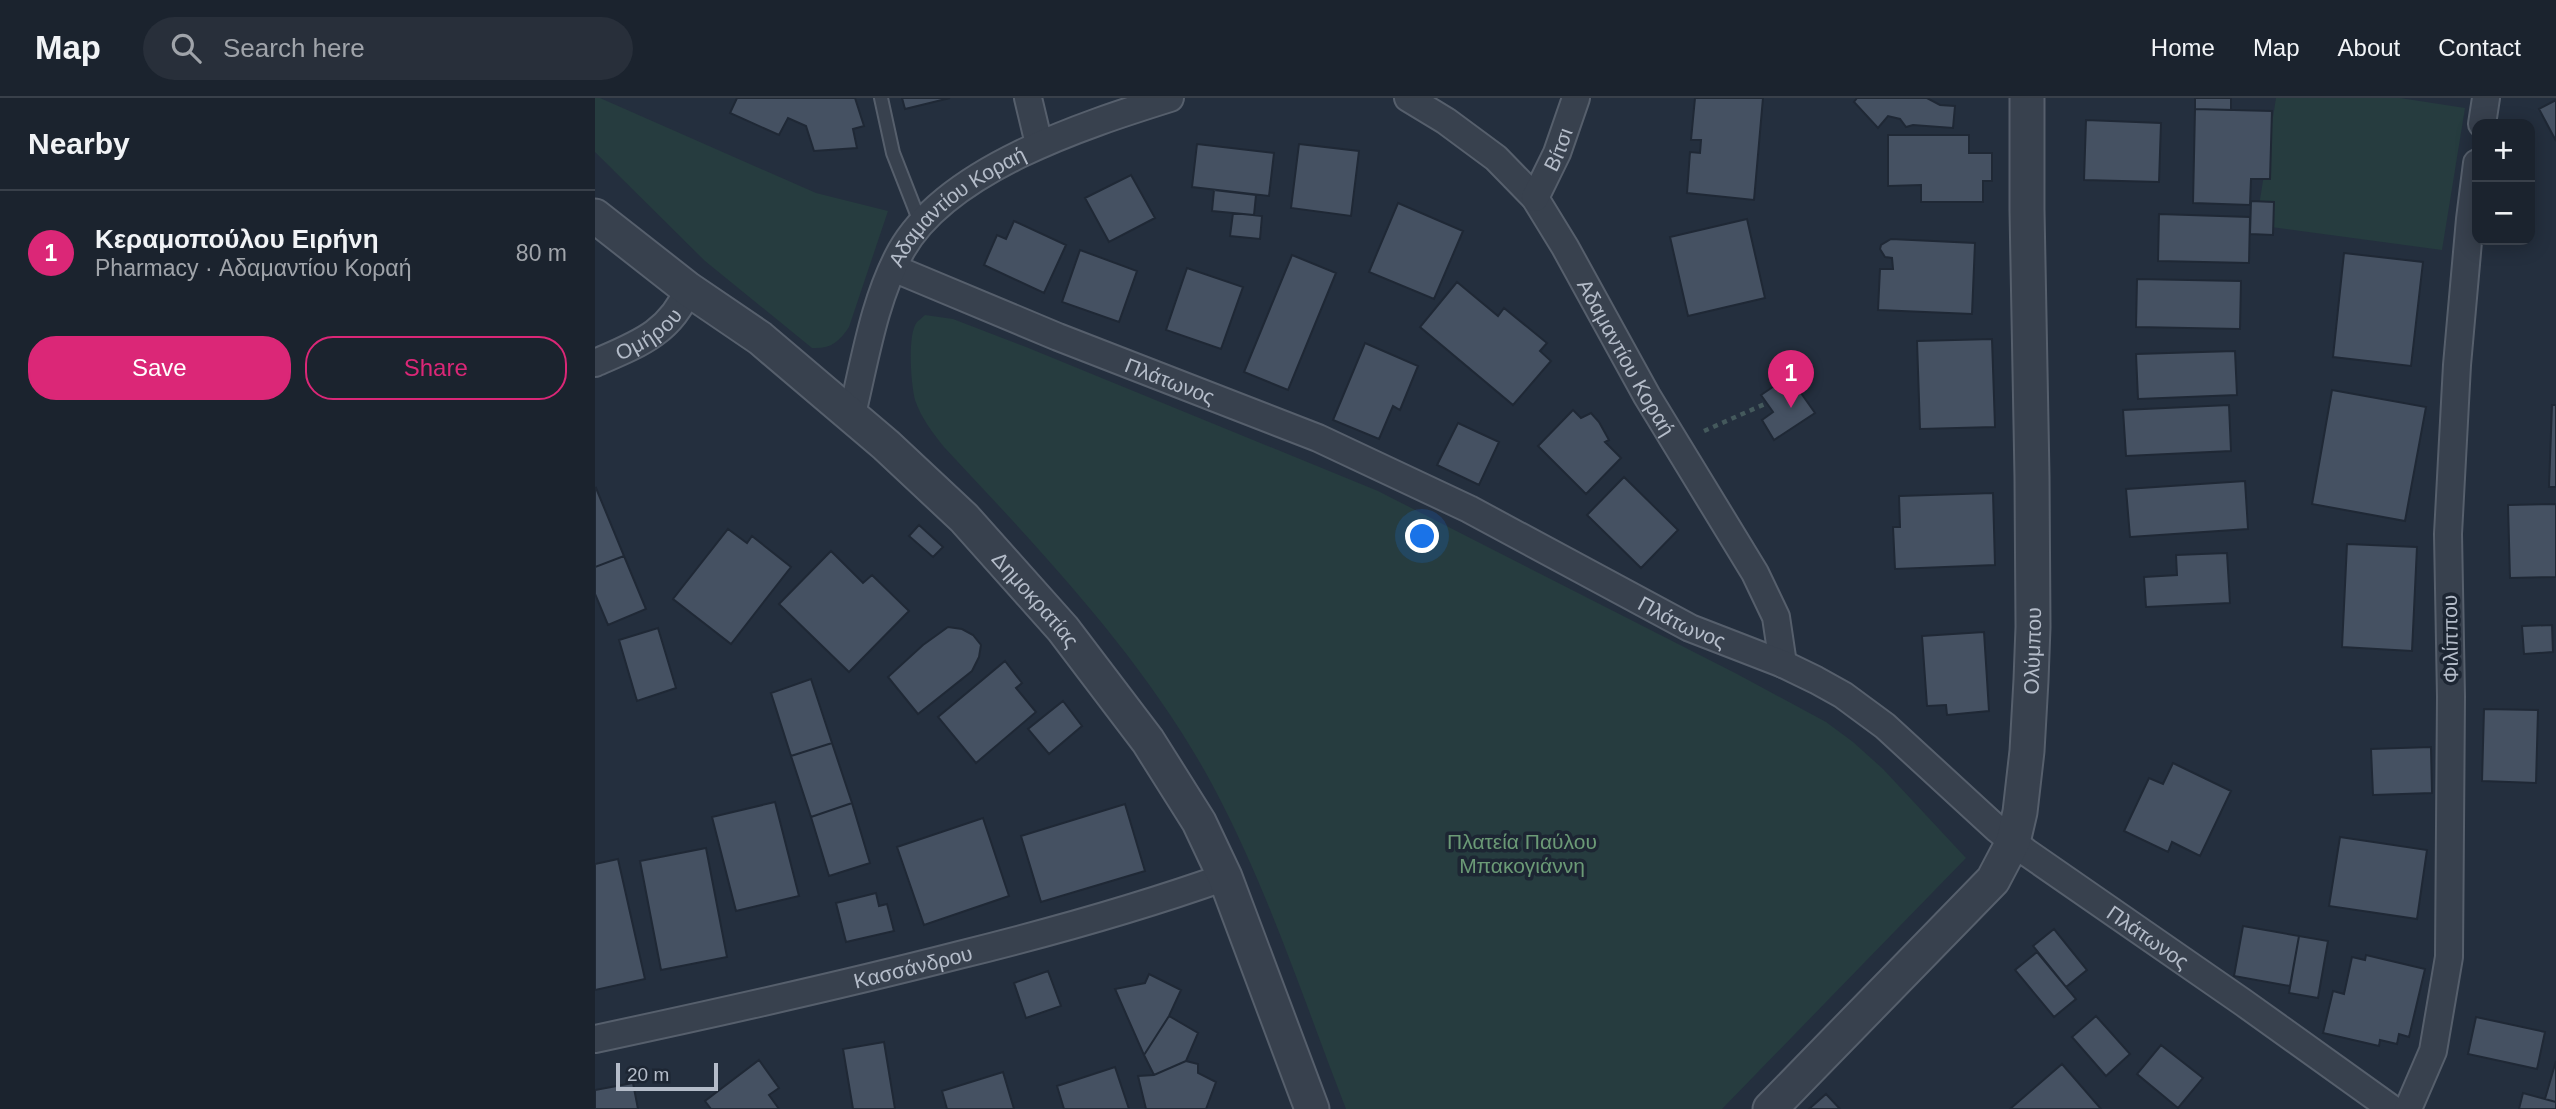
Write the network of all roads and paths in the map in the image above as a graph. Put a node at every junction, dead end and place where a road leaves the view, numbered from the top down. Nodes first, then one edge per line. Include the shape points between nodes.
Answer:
1 (881, 98) edge
2 (1027, 98) edge
3 (1170, 98) edge
4 (1408, 98) edge
5 (1576, 98) edge
6 (2027, 98) edge
7 (2486, 98) edge
8 (2483, 119) edge
9 (1039, 144) junction
10 (2475, 182) edge
11 (1535, 198) junction
12 (595, 216) edge
13 (921, 222) junction
14 (893, 268) junction
15 (688, 289) junction
16 (595, 363) edge
17 (1767, 403) dead end
18 (852, 414) junction
19 (1677, 443) junction
20 (1783, 664) junction
21 (2013, 842) junction
22 (1224, 877) junction
23 (595, 1039) edge
24 (1312, 1109) edge
25 (1770, 1109) edge
26 (2392, 1109) edge
27 (2408, 1109) edge

1 - 13 lane via 893,153
2 - 9 street
3 - 9 street, Αδαμαντίου Κοραή
4 - 11 street, Αδαμαντίου Κοραή via 1496,158
5 - 11 street, Βίτσι
6 - 21 street, Ολύμπου via 2033,627 2027,751
7 - 8 street
9 - 13 street, Αδαμαντίου Κοραή via 951,195
10 - 27 street, Φιλίππου via 2457,365 2448,534 2449,957 2433,1051
11 - 19 street, Αδαμαντίου Κοραή
12 - 15 street, Δημοκρατίας
13 - 14 street, Αδαμαντίου Κοραή
14 - 18 street, Αδαμαντίου Κοραή
14 - 20 street, Πλάτωνος via 1318,438 1469,509 1690,628
15 - 16 street, Ομήρου via 668,323
15 - 18 street, Δημοκρατίας via 760,338
17 - 19 path
18 - 22 street, Δημοκρατίας via 964,517 1063,629 1154,750 1199,822
19 - 20 street, Αδαμαντίου Κοραή via 1769,600 1780,631
20 - 21 street, Πλάτωνος via 1843,695 1885,726
21 - 25 street, Ολύμπου via 1979,895
21 - 26 street, Πλάτωνος
22 - 23 street, Κασσάνδρου via 1010,942 812,992
22 - 24 street, Δημοκρατίας

